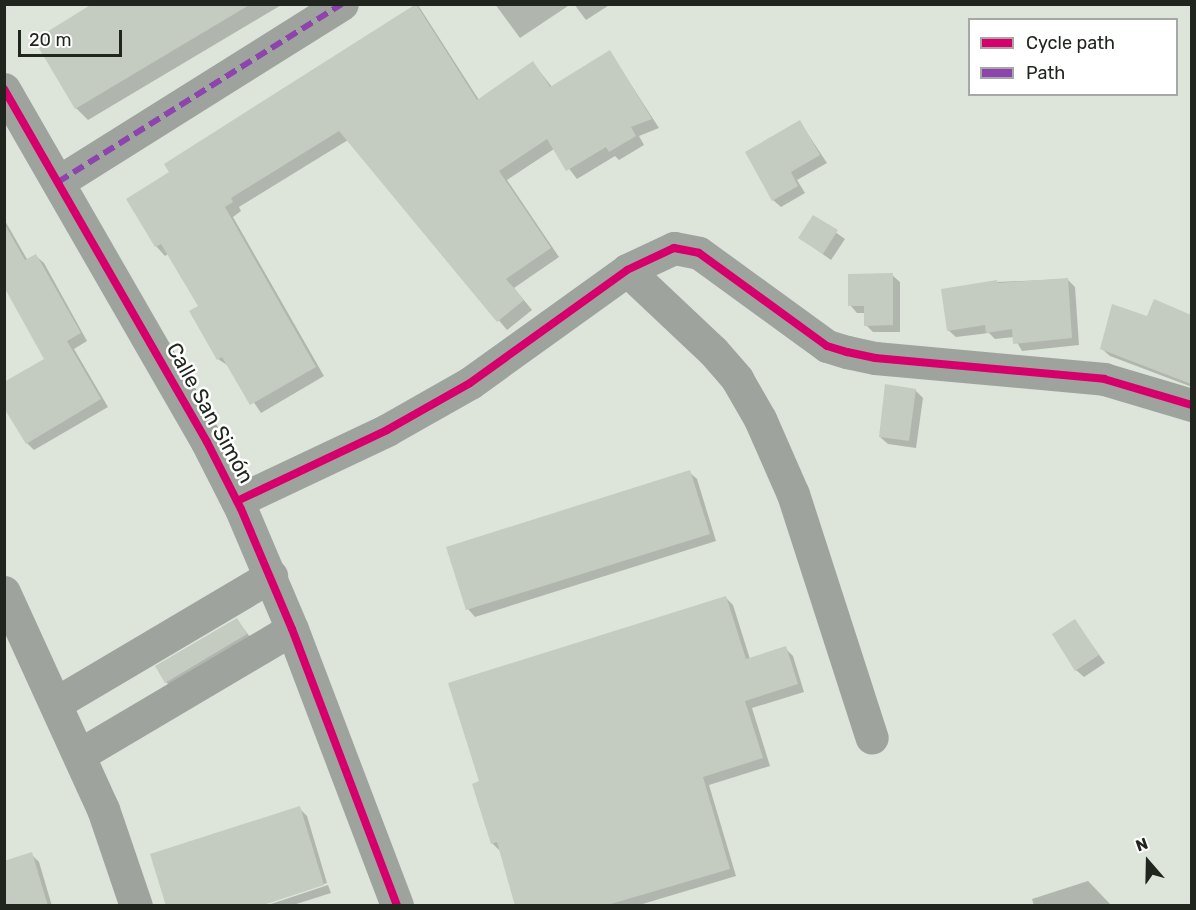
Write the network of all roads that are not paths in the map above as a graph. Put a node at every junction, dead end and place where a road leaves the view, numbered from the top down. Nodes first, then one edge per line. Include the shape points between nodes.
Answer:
1 (342, 4) edge
2 (4, 90) edge
3 (58, 182) junction
4 (627, 270) junction
5 (1191, 405) edge
6 (237, 501) junction
7 (271, 576) junction
8 (4, 591) edge
9 (292, 629) junction
10 (56, 703) junction
11 (872, 738) dead end
12 (79, 755) junction
13 (136, 906) edge
14 (397, 906) edge

1 - 3 street
2 - 3 street, Calle San Simón
3 - 6 street, Calle San Simón
4 - 5 street via 666,249 699,252 827,346 875,358 1104,379
4 - 6 street via 470,383 378,435
4 - 11 street via 713,351 737,379 760,419 793,494
6 - 7 street, Calle San Simón
7 - 9 street, Calle San Simón
7 - 10 street
8 - 10 street
9 - 12 street
9 - 14 street, Calle San Simón
10 - 12 street
12 - 13 street

